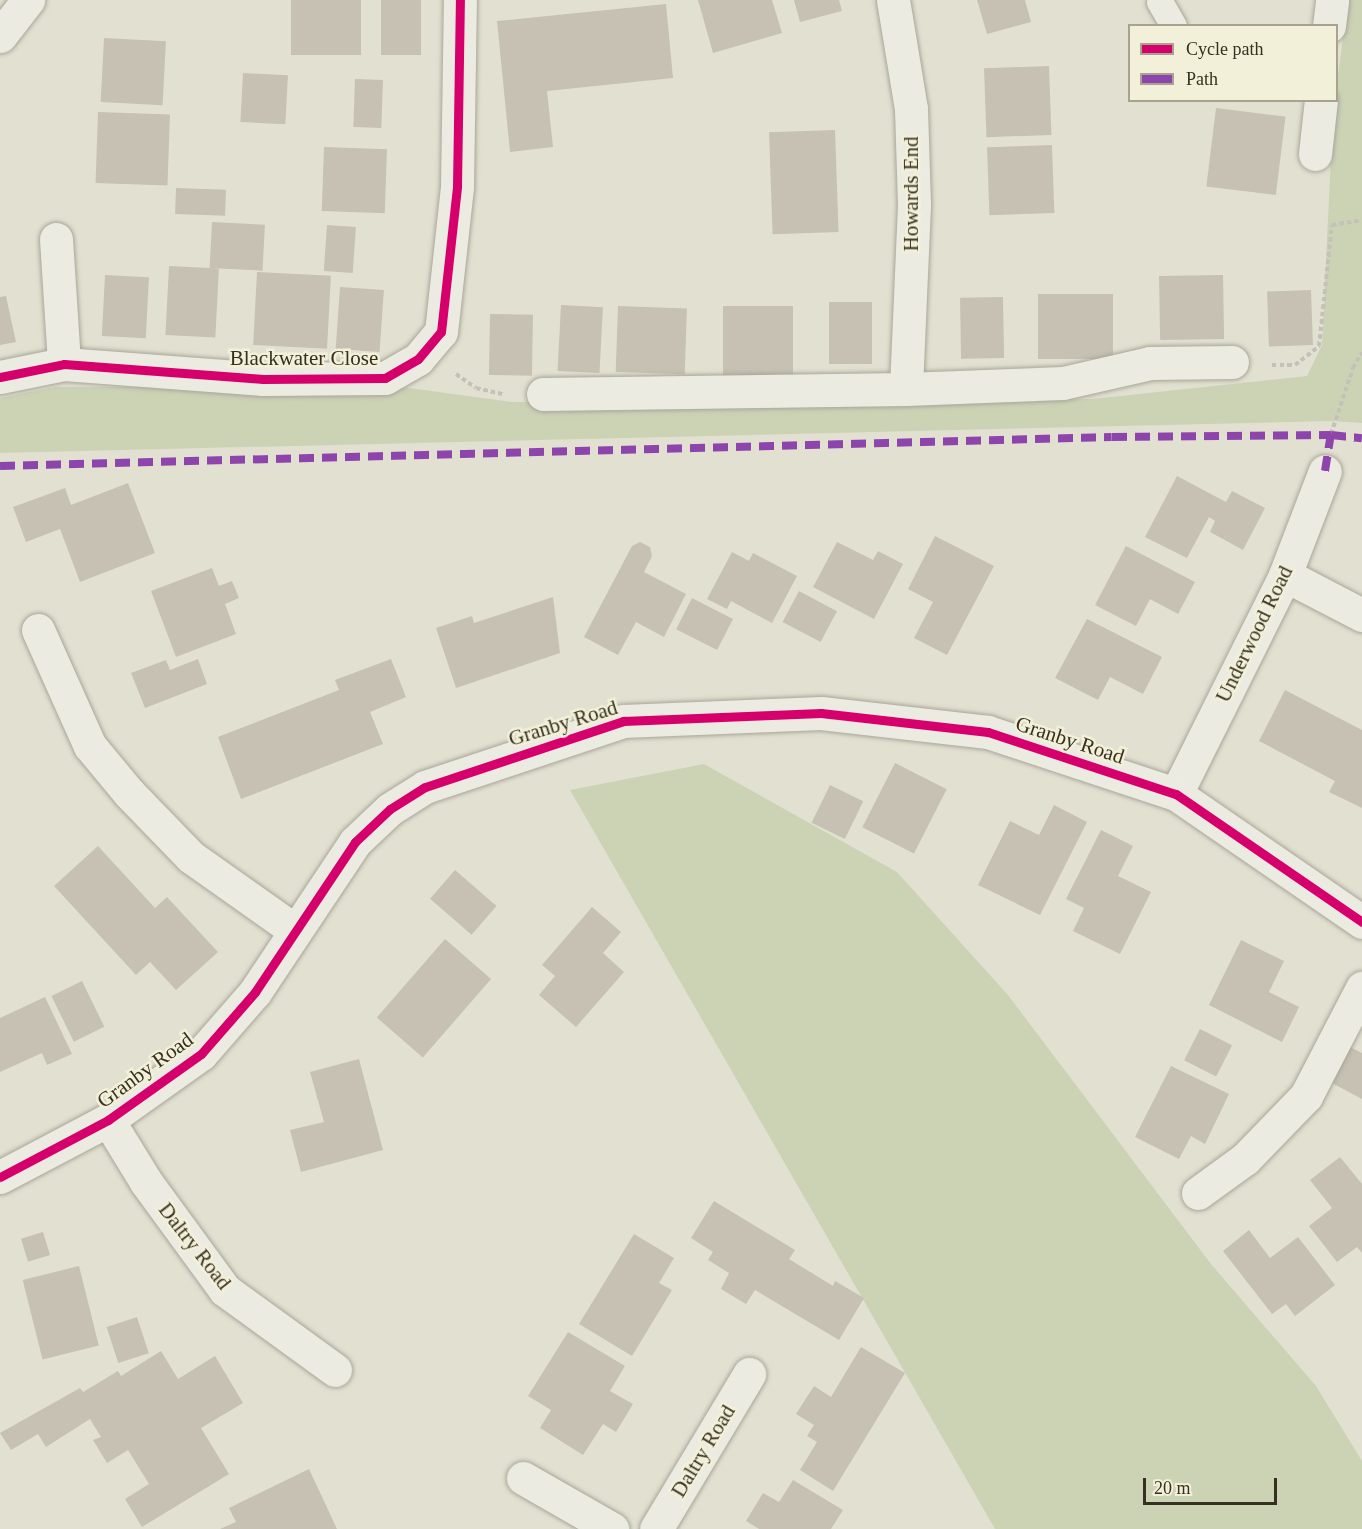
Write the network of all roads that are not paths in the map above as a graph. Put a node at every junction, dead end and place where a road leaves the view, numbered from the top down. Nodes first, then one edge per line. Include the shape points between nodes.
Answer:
1 (28, 0) edge
2 (460, 0) edge
3 (893, 0) edge
4 (1332, 0) edge
5 (1160, 2) dead end
6 (1173, 24) edge
7 (1329, 24) edge
8 (0, 36) edge
9 (1321, 102) edge
10 (1315, 154) dead end
11 (56, 239) dead end
12 (1232, 362) road end
13 (64, 364) junction
14 (0, 377) edge
15 (906, 389) junction
16 (543, 394) road end
17 (1325, 471) dead end
18 (1285, 575) junction
19 (1362, 615) edge
20 (38, 630) dead end
21 (1176, 794) junction
22 (1362, 922) edge
23 (294, 930) junction
24 (1362, 988) edge
25 (108, 1120) junction
26 (0, 1177) edge
27 (1198, 1193) dead end
28 (335, 1370) dead end
29 (749, 1374) dead end
30 (523, 1478) dead end
31 (612, 1529) edge
32 (656, 1529) edge

1 - 8 street
2 - 13 street, Blackwater Close via 457,186 441,332 418,359 385,378 263,379
3 - 15 street, Howards End via 912,130 914,205
4 - 7 street
5 - 6 lane
9 - 10 street
11 - 13 street
12 - 15 street via 1150,363 1064,383
13 - 14 street, Blackwater Close
15 - 16 street
17 - 18 street, Underwood Road
18 - 19 street
18 - 21 street, Underwood Road
20 - 23 street via 90,746 129,793 190,857
21 - 22 street, Granby Road
21 - 23 street, Granby Road via 988,732 821,713 623,721 425,787 355,842
23 - 25 street, Granby Road via 255,992 201,1054
24 - 27 street via 1306,1096 1245,1159
25 - 26 street, Granby Road
25 - 28 street, Daltry Road via 146,1182 225,1290
29 - 32 street, Daltry Road
30 - 31 street

